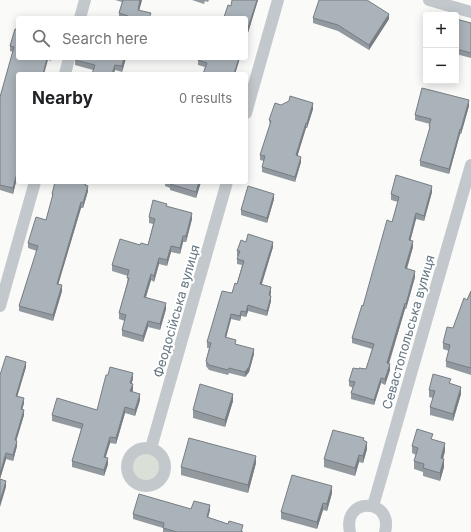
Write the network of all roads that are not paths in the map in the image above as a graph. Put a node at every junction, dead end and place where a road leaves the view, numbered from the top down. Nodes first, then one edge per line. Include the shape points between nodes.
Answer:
1 (85, 0) edge
2 (278, 0) edge
3 (429, 0) edge
4 (471, 12) edge
5 (81, 16) edge
6 (68, 60) edge
7 (65, 72) edge
8 (248, 107) edge
9 (471, 165) edge
10 (34, 184) edge
11 (226, 184) edge
12 (0, 306) edge
13 (151, 448) dead end
14 (373, 506) junction
15 (350, 532) edge
16 (385, 532) edge

1 - 5 street
2 - 8 street
3 - 4 street
6 - 7 street
9 - 14 street, Севастопольська вулиця
10 - 12 street
11 - 13 street, Феодосійська вулиця
14 - 15 street via 356,509 350,516
14 - 16 street via 385,517

